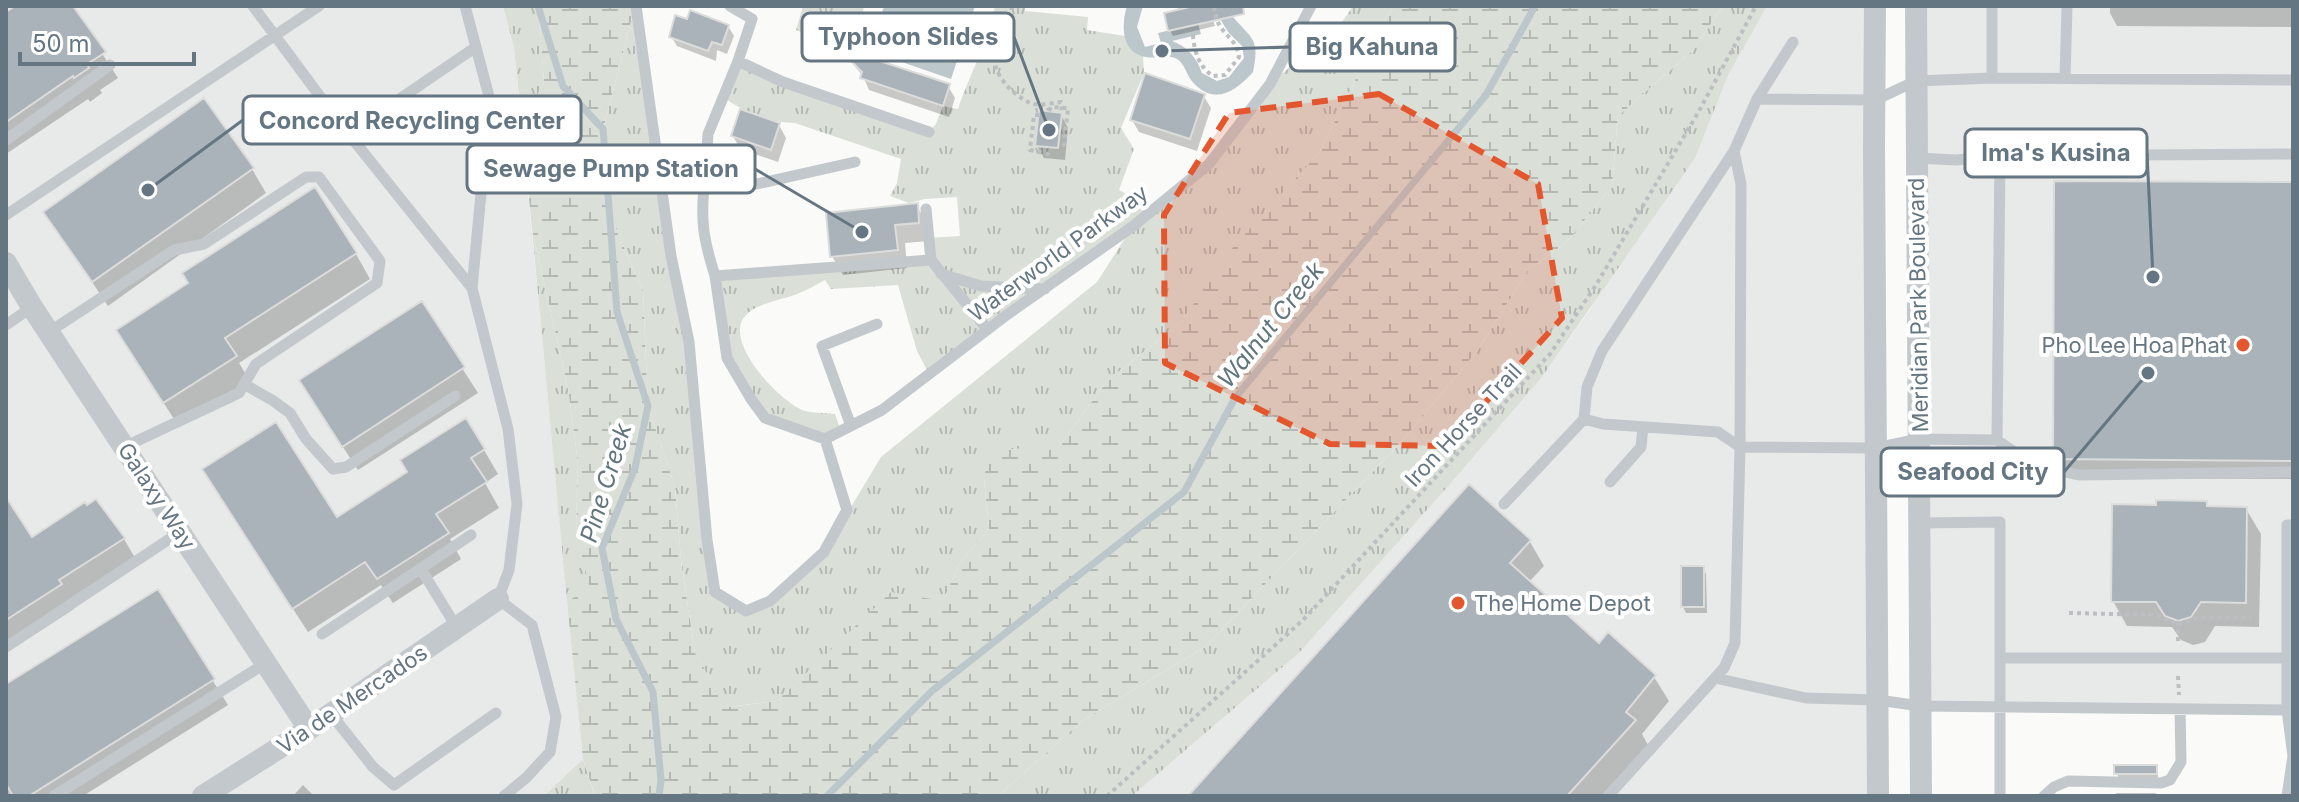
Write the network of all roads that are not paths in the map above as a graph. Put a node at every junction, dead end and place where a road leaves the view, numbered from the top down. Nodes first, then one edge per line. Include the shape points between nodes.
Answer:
1 (253, 6) edge
2 (319, 6) edge
3 (465, 6) edge
4 (636, 6) edge
5 (730, 6) edge
6 (1311, 6) edge
7 (1875, 6) edge
8 (1916, 6) edge
9 (1992, 6) edge
10 (2067, 6) edge
11 (275, 35) junction
12 (1793, 42) dead end
13 (476, 47) junction
14 (738, 61) junction
15 (110, 65) dead end
16 (1992, 78) junction
17 (2065, 78) junction
18 (2293, 80) edge
19 (1916, 81) junction
20 (1757, 99) junction
21 (1875, 100) junction
22 (929, 132) dead end
23 (348, 134) junction
24 (6, 140) edge
25 (1734, 151) junction
26 (2293, 154) edge
27 (2000, 156) junction
28 (1916, 158) junction
29 (855, 162) dead end
30 (705, 179) junction
31 (926, 209) dead end
32 (6, 215) edge
33 (931, 260) junction
34 (6, 263) edge
35 (941, 274) junction
36 (715, 276) junction
37 (472, 288) junction
38 (1045, 289) junction
39 (32, 307) junction
40 (877, 324) dead end
41 (6, 325) edge
42 (987, 329) junction
43 (49, 332) junction
44 (244, 384) junction
45 (455, 396) dead end
46 (1584, 419) junction
47 (851, 426) junction
48 (1643, 427) junction
49 (825, 439) junction
50 (1919, 439) junction
51 (1997, 440) junction
52 (124, 447) junction
53 (1740, 447) junction
54 (1876, 448) junction
55 (2293, 472) edge
56 (1610, 482) dead end
57 (1504, 504) dead end
58 (1920, 523) junction
59 (2293, 525) edge
60 (180, 532) junction
61 (471, 535) dead end
62 (421, 569) junction
63 (498, 599) junction
64 (457, 628) junction
65 (322, 634) dead end
66 (6, 647) edge
67 (2000, 658) junction
68 (2290, 658) edge
69 (267, 663) junction
70 (1715, 678) junction
71 (1878, 700) junction
72 (1920, 706) junction
73 (2001, 707) junction
74 (2180, 709) junction
75 (2290, 710) edge
76 (496, 713) dead end
77 (331, 714) junction
78 (309, 729) junction
79 (54, 796) edge
80 (203, 796) edge
81 (504, 796) edge
82 (1608, 796) edge
83 (1878, 796) edge
84 (1921, 796) edge
85 (2000, 796) edge
86 (2044, 796) edge
87 (2287, 796) edge

1 - 11 lane
2 - 11 lane
3 - 13 lane
4 - 49 lane via 671,256 689,342 715,592 746,611 770,601 824,552 847,510
5 - 14 lane via 752,19
6 - 38 lane, Waterworld Parkway via 1270,84 1209,164
7 - 21 street, Meridian Park Boulevard
8 - 19 street, Meridian Park Boulevard
9 - 16 lane
10 - 17 lane
11 - 23 lane
11 - 32 lane
12 - 20 lane
13 - 23 lane
13 - 37 lane via 490,100
14 - 22 lane via 783,82
14 - 30 lane via 708,134
15 - 24 lane
16 - 17 lane
16 - 19 lane
17 - 18 lane
19 - 21 lane
19 - 28 street, Meridian Park Boulevard
20 - 21 lane
20 - 25 lane
21 - 54 street, Meridian Park Boulevard
23 - 37 lane
25 - 46 lane via 1602,351 1587,387
25 - 53 lane via 1741,184
26 - 27 lane
27 - 28 lane
27 - 51 lane
28 - 50 street, Meridian Park Boulevard
29 - 30 lane via 752,185
30 - 36 lane via 703,237
31 - 33 lane
33 - 35 lane
33 - 36 lane
34 - 39 street, Galaxy Way
35 - 38 lane via 981,286
35 - 42 lane
36 - 49 lane via 727,358 765,418
37 - 63 lane via 508,429 517,504 509,570
38 - 42 lane, Waterworld Parkway
39 - 41 lane
39 - 43 street, Galaxy Way
40 - 47 lane via 822,346
42 - 47 lane, Waterworld Parkway via 882,410
43 - 44 lane via 174,250 204,244 306,177 319,177 380,261 377,283 256,364
43 - 52 street, Galaxy Way
44 - 45 lane via 290,413 333,469 346,467
44 - 52 lane via 239,393
46 - 48 lane
46 - 57 lane
47 - 49 lane, Waterworld Parkway
48 - 53 lane via 1718,432
48 - 56 lane via 1641,447
50 - 51 lane
50 - 54 lane
50 - 58 street, Meridian Park Boulevard
51 - 55 lane via 2033,465 2079,475
52 - 60 street, Galaxy Way
53 - 54 lane
53 - 70 lane via 1735,643
54 - 71 street, Meridian Park Boulevard
58 - 67 lane via 2000,522
58 - 72 street, Meridian Park Boulevard
59 - 68 lane via 2287,525
60 - 66 lane
60 - 69 street, Galaxy Way
61 - 62 lane
62 - 64 lane
62 - 65 lane
63 - 64 street, Via de Mercados
63 - 81 lane via 532,625 556,717 550,752
64 - 77 street, Via de Mercados
67 - 68 lane
67 - 73 lane
68 - 75 lane
69 - 78 street, Galaxy Way
69 - 79 lane
70 - 71 lane via 1806,698
70 - 82 lane
71 - 72 lane
71 - 83 street, Meridian Park Boulevard
72 - 73 lane
72 - 84 street, Meridian Park Boulevard
73 - 74 lane
73 - 85 lane
74 - 75 lane
74 - 86 lane via 2181,762 2170,780 2068,781
75 - 87 lane via 2293,756
76 - 77 lane via 394,785
77 - 78 street, Via de Mercados
78 - 80 street, Via de Mercados

